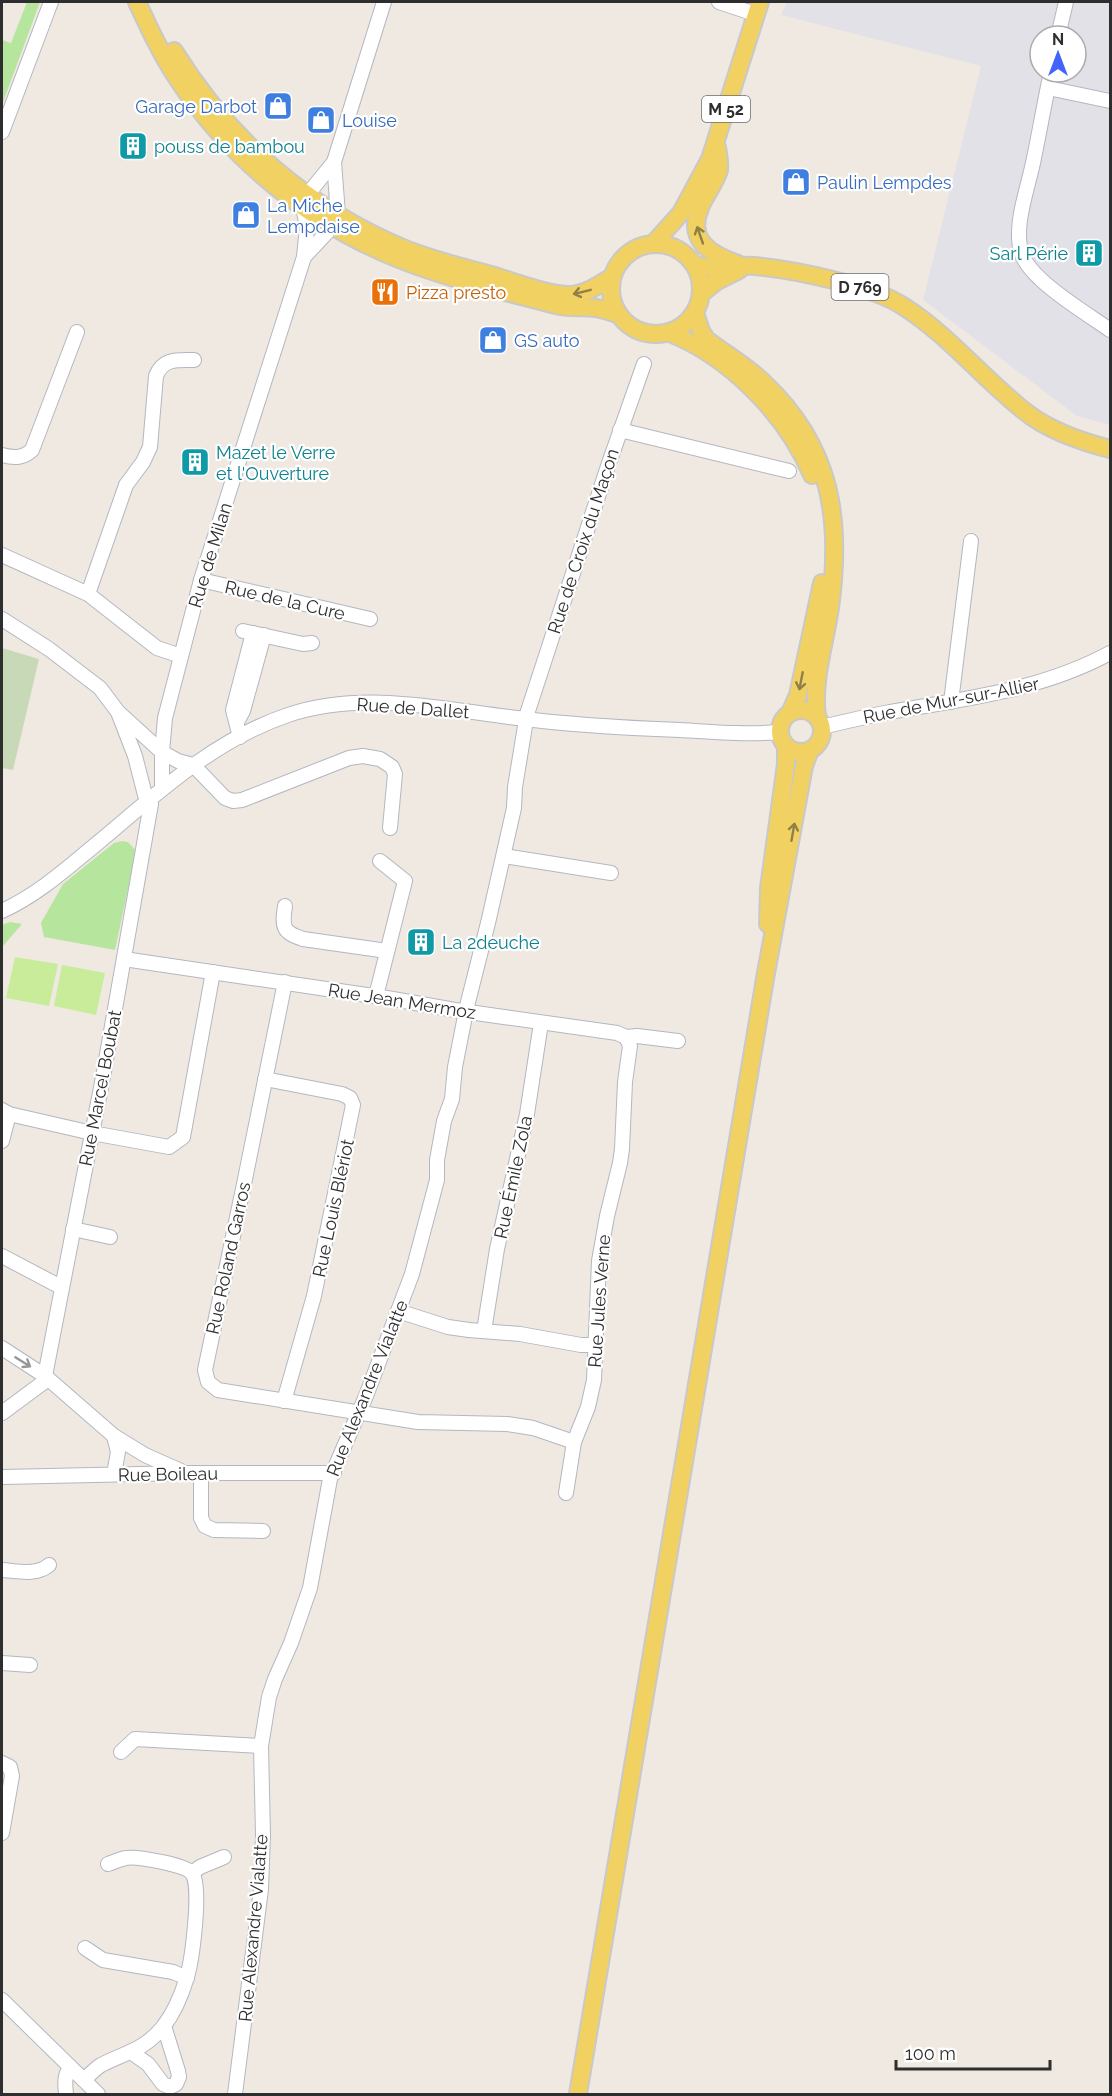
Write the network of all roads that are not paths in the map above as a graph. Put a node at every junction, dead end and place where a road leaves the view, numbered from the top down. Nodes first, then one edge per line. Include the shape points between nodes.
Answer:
1 (51, 2) edge
2 (137, 2) edge
3 (150, 2) edge
4 (384, 2) edge
5 (719, 2) edge
6 (1066, 2) edge
7 (758, 8) edge
8 (1061, 24) edge
9 (1049, 84) edge
10 (1048, 88) junction
11 (1110, 100) edge
12 (5, 117) edge
13 (2, 132) edge
14 (716, 142) junction
15 (334, 162) junction
16 (305, 201) junction
17 (681, 213) junction
18 (335, 220) junction
19 (654, 243) junction
20 (682, 251) junction
21 (304, 257) junction
22 (696, 266) junction
23 (745, 266) junction
24 (612, 277) junction
25 (702, 293) junction
26 (547, 297) junction
27 (695, 313) junction
28 (618, 314) junction
29 (1110, 330) edge
30 (77, 332) dead end
31 (670, 333) junction
32 (194, 360) dead end
33 (644, 364) dead end
34 (620, 430) junction
35 (1110, 449) edge
36 (2, 455) edge
37 (789, 471) dead end
38 (971, 541) dead end
39 (2, 555) edge
40 (201, 580) junction
41 (88, 594) junction
42 (2, 619) edge
43 (370, 619) dead end
44 (312, 643) dead end
45 (1110, 653) edge
46 (181, 656) junction
47 (951, 702) junction
48 (118, 712) junction
49 (790, 713) junction
50 (526, 720) junction
51 (819, 722) junction
52 (240, 737) junction
53 (783, 739) junction
54 (157, 744) junction
55 (810, 750) junction
56 (136, 759) junction
57 (193, 765) junction
58 (162, 788) junction
59 (148, 800) junction
60 (390, 828) dead end
61 (504, 856) junction
62 (380, 861) dead end
63 (611, 873) dead end
64 (285, 906) dead end
65 (2, 911) edge
66 (387, 951) junction
67 (124, 959) junction
68 (213, 972) junction
69 (766, 973) junction
70 (285, 982) junction
71 (376, 996) junction
72 (466, 1011) junction
73 (541, 1023) junction
74 (626, 1037) junction
75 (678, 1041) dead end
76 (265, 1079) junction
77 (5, 1112) edge
78 (92, 1133) junction
79 (2, 1142) edge
80 (73, 1229) junction
81 (110, 1236) dead end
82 (2, 1256) edge
83 (62, 1285) junction
84 (398, 1311) junction
85 (484, 1331) junction
86 (596, 1345) junction
87 (2, 1348) edge
88 (46, 1378) junction
89 (284, 1401) junction
90 (359, 1412) junction
91 (2, 1413) edge
92 (114, 1436) junction
93 (574, 1442) junction
94 (145, 1455) junction
95 (186, 1473) junction
96 (334, 1473) junction
97 (114, 1474) junction
98 (140, 1474) junction
99 (201, 1474) junction
100 (2, 1477) edge
101 (567, 1492) dead end
102 (263, 1531) dead end
103 (49, 1565) dead end
104 (2, 1570) edge
105 (2, 1663) edge
106 (30, 1665) dead end
107 (261, 1746) junction
108 (121, 1752) dead end
109 (2, 1763) edge
110 (2, 1833) edge
111 (224, 1857) dead end
112 (108, 1863) dead end
113 (192, 1874) junction
114 (85, 1948) dead end
115 (187, 1978) junction
116 (2, 2000) edge
117 (164, 2026) junction
118 (132, 2053) junction
119 (70, 2068) junction
120 (84, 2080) junction
121 (66, 2094) edge
122 (98, 2094) edge
123 (235, 2094) edge
124 (578, 2094) edge

1 - 12 street
2 - 16 main road via 177,79 211,123 268,181
3 - 16 main road via 173,50 208,100
4 - 15 street
5 - 7 street
6 - 8 street
7 - 14 main road, M 52
9 - 10 street
10 - 11 street
10 - 29 street via 1019,230 1023,256 1049,286
12 - 13 street
14 - 17 main road, M 52
23 -> 14 main road via 714,254 699,239 697,216 718,170
15 - 16 street
15 - 18 street
16 - 18 main road
16 - 21 street, Rue de Milan
17 - 19 main road, M 52
17 - 20 main road
18 - 21 street, Rue de Milan
18 - 26 main road via 406,249
19 - 20 main road
19 - 24 main road via 632,250
20 - 22 main road
21 - 40 street, Rue de Milan
22 - 23 main road, D 769
22 - 25 main road
23 - 25 main road via 717,280
23 - 35 main road, D 769 via 862,287 903,306 958,349 1029,415 1087,443
24 -> 26 main road via 592,290
24 - 28 main road via 611,296
25 - 27 main road
26 - 28 main road via 571,308 597,308
27 - 31 main road
27 - 51 main road via 706,339 762,381 784,404 804,431 823,471 832,505 835,543 816,698
28 - 31 main road via 632,328 651,334
30 - 36 street via 32,450 18,458
31 -> 49 main road via 693,342 754,390 783,422 812,475 823,525 824,562 818,609 798,695
32 - 41 street via 166,362 159,368 150,447 126,485
33 - 34 street, Rue de Croix du Maçon
34 - 37 street
34 - 50 street, Rue de Croix du Maçon
38 - 47 street
39 - 41 street
40 - 43 street, Rue de la Cure
40 - 46 street, Rue de Milan
41 - 46 street via 157,648
42 - 48 street via 50,649 99,688
44 - 52 street via 253,633 243,711 237,722
45 - 47 street, Rue de Mur-sur-Allier via 1076,671 1017,690
46 - 54 street, Rue de Milan
47 - 51 street, Rue de Mur-sur-Allier
48 - 54 street
48 - 56 street, Rue Marcel Boubat
49 - 51 main road via 812,713
49 - 53 main road via 782,721
50 - 52 street, Rue de Dallet via 417,705 361,702 332,704 288,715
50 - 53 street, Rue de Dallet via 747,733
50 - 61 street, Rue Alexandre Vialatte
51 - 55 main road via 821,738
52 - 57 street, Rue de Dallet
53 - 55 main road via 800,753
53 - 69 main road via 786,764 769,888
54 - 56 street
54 - 57 street via 178,761
54 - 58 street, Rue de Milan
69 -> 55 main road
56 - 59 street, Rue Marcel Boubat
57 - 58 street, Rue de Dallet
57 - 60 street via 220,794 233,801 349,758 380,759 388,762 395,774
58 - 59 street, Rue de Dallet
59 - 65 street, Rue de Dallet via 56,878
59 - 67 street, Rue Marcel Boubat via 151,804 145,848
61 - 63 street
61 - 72 street, Rue Alexandre Vialatte
62 - 66 street via 405,881
64 - 66 street via 284,928 292,935
66 - 71 street
67 - 68 street, Rue Jean Mermoz
67 - 78 street, Rue Marcel Boubat
68 - 70 street, Rue Jean Mermoz
68 - 78 street via 183,1137 169,1147
69 - 124 main road
70 - 71 street, Rue Jean Mermoz
70 - 76 street, Rue Roland Garros
71 - 72 street, Rue Jean Mermoz
72 - 73 street, Rue Jean Mermoz
72 - 84 street, Rue Alexandre Vialatte via 432,1203
73 - 74 street, Rue Jean Mermoz
73 - 85 street, Rue Émile Zola
74 - 75 street, Rue Jean Mermoz
74 - 86 street, Rue Jules Verne via 630,1046 621,1156 599,1261
76 - 89 street, Rue Roland Garros via 205,1370 208,1382 218,1390
76 - 89 street, Rue Louis Blériot via 342,1094 353,1105 314,1296
77 - 78 street
77 - 79 street
78 - 80 street, Rue Marcel Boubat
80 - 81 street
80 - 83 street, Rue Marcel Boubat
82 - 83 street
83 - 88 street, Rue Marcel Boubat
84 - 85 street via 448,1327
84 - 90 street, Rue Alexandre Vialatte
85 - 86 street
86 - 93 street, Rue Jules Verne via 592,1393
87 -> 88 street
88 - 91 street
88 - 92 street
89 - 90 street, Rue Roland Garros
90 - 93 street, Rue Roland Garros via 418,1422 507,1424
90 - 96 street, Rue Alexandre Vialatte
92 - 94 street
92 - 97 street via 118,1452
93 - 101 street, Rue Jules Verne
94 - 95 street
94 - 98 street via 146,1464
95 - 98 street, Rue Boileau
95 - 99 street, Rue Boileau
96 - 99 street, Rue Boileau
96 - 107 street, Rue Alexandre Vialatte via 310,1588 269,1697
97 - 98 street, Rue Boileau
97 - 100 street, Rue Boileau
99 - 102 street via 201,1518 205,1526 214,1530
103 - 104 street via 34,1572
105 - 106 street
107 - 108 street via 135,1739
107 - 123 street, Rue Alexandre Vialatte via 261,1889
109 - 110 street via 10,1767 12,1776
111 - 113 street
112 - 113 street via 127,1857 183,1867
113 - 115 street via 196,1881 196,1908
114 - 115 street via 103,1960
115 - 117 street
116 - 119 street
117 - 118 street
117 - 118 street via 178,2074 174,2086 163,2084 148,2064
118 - 120 street via 99,2066
119 - 120 street
119 - 121 street via 65,2080
120 - 122 street

